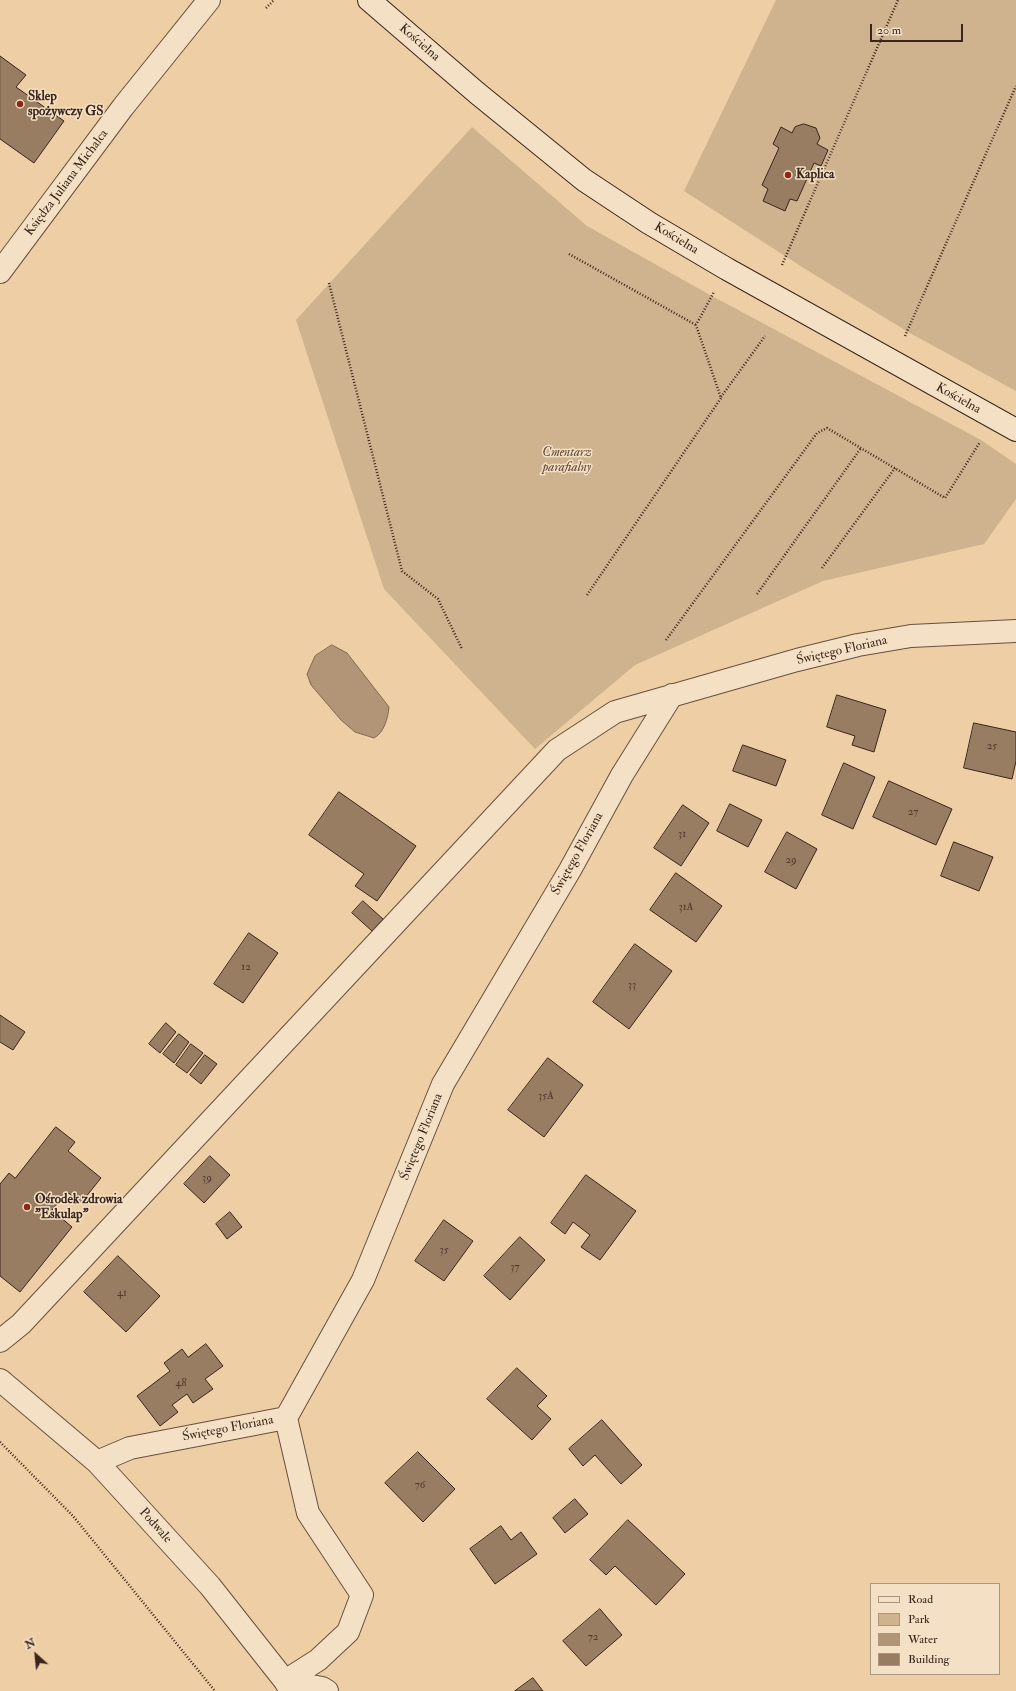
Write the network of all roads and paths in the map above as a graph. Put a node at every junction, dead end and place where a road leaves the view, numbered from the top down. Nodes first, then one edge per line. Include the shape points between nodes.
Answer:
1 (209, 0) edge
2 (274, 0) edge
3 (369, 0) edge
4 (898, 0) edge
5 (266, 8) dead end
6 (1016, 86) edge
7 (569, 254) dead end
8 (782, 265) dead end
9 (726, 269) junction
10 (0, 272) edge
11 (329, 283) dead end
12 (696, 324) junction
13 (765, 336) dead end
14 (906, 336) dead end
15 (721, 398) junction
16 (994, 419) junction
17 (1016, 430) edge
18 (861, 448) junction
19 (894, 468) junction
20 (822, 568) dead end
21 (757, 594) dead end
22 (587, 595) dead end
23 (1016, 631) edge
24 (666, 640) dead end
25 (462, 649) dead end
26 (672, 696) junction
27 (0, 1341) edge
28 (0, 1380) edge
29 (286, 1418) junction
30 (0, 1442) edge
31 (97, 1462) junction
32 (288, 1686) edge
33 (215, 1691) edge
34 (327, 1691) edge

1 - 10 street, Księdza Juliana Michalca via 123,107
2 - 5 path
3 - 9 street, Kościelna via 584,180
4 - 8 path
6 - 14 path
7 - 12 path
9 - 12 path
9 - 16 street, Kościelna
11 - 25 path via 402,571 438,599
12 - 15 path
13 - 15 path
15 - 22 path
16 - 17 street, Kościelna
16 - 19 path via 945,498
18 - 19 path
18 - 21 path
18 - 24 path via 827,428 817,432
19 - 20 path
23 - 26 street, Świętego Floriana via 911,636 858,645
26 - 27 street, Świętego Floriana via 615,712 557,750 21,1324
26 - 29 street, Świętego Floriana via 622,775 570,870 443,1084 363,1280
28 - 31 street, Podwale
29 - 31 street, Świętego Floriana via 130,1448
29 - 32 street via 308,1513 362,1595 348,1632
30 - 33 path via 72,1516
31 - 32 street, Podwale via 210,1586
32 - 34 street via 322,1688

